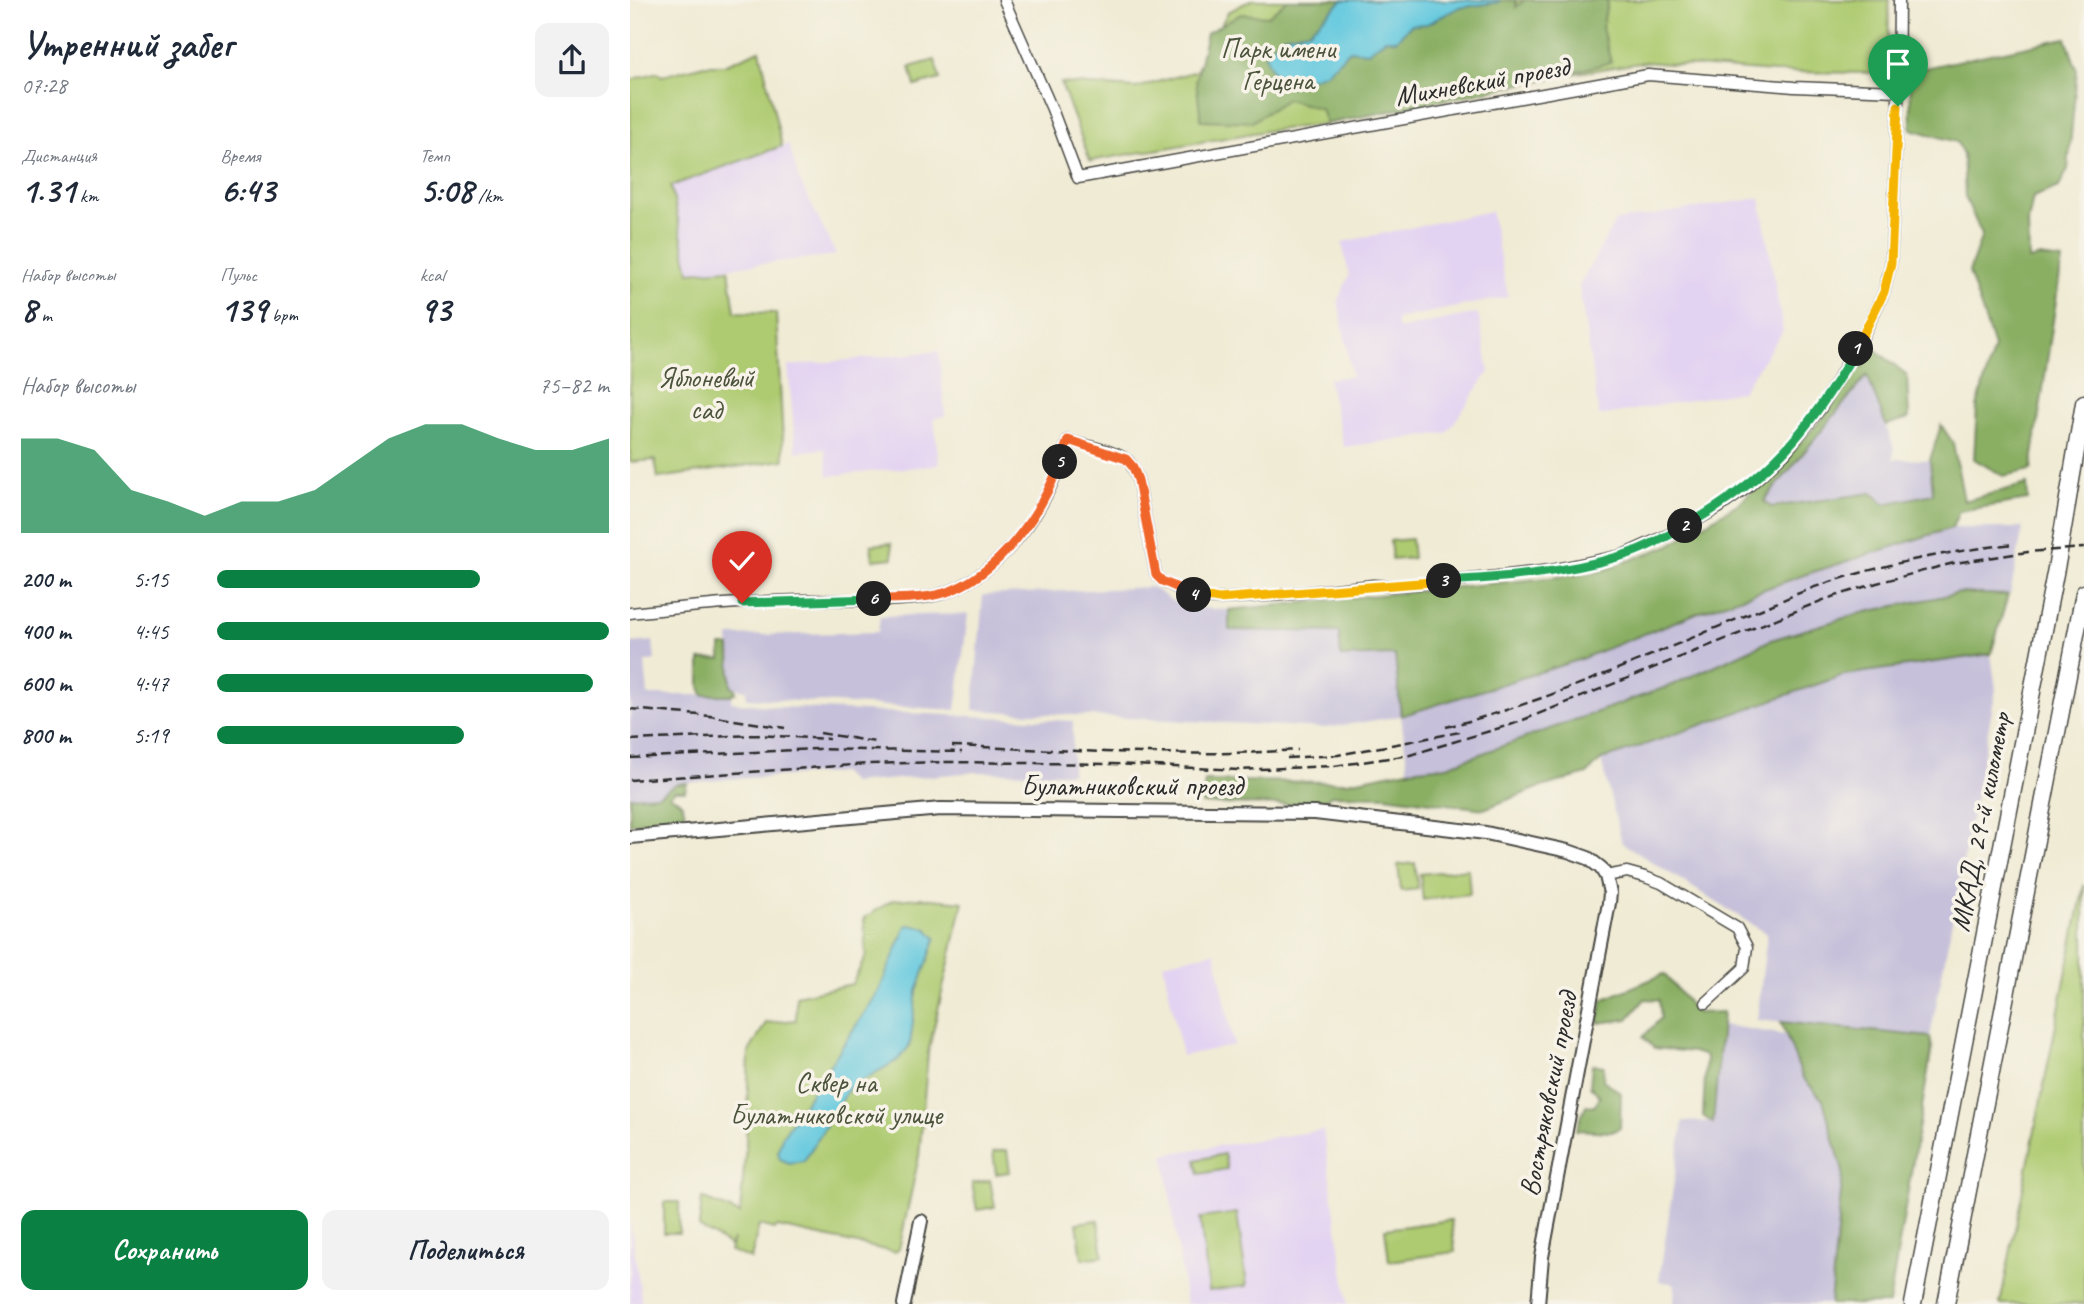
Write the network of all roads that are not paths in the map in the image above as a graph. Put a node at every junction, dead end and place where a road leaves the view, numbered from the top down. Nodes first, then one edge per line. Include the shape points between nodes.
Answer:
1 (1004, 0) edge
2 (1899, 0) edge
3 (1897, 91) junction
4 (2084, 403) edge
5 (2084, 593) edge
6 (630, 613) edge
7 (630, 837) edge
8 (1612, 874) junction
9 (1706, 1003) dead end
10 (921, 1221) dead end
11 (1955, 1255) junction
12 (904, 1304) edge
13 (1538, 1304) edge
14 (1910, 1304) edge
15 (1946, 1304) edge
16 (1955, 1304) edge

1 - 3 street, Михневский проезд via 1078,178 1648,75
2 - 3 street
3 - 6 street via 1891,263 1884,292 1839,380 1785,453 1747,488 1720,508 1623,555 1514,575 1204,598 1156,575 1133,467 1126,459 1068,440 1048,491 1017,538 996,561 945,593
4 - 14 highway, МКАД, 29-й километр
5 - 11 highway, МКАД, 29-й километр
7 - 8 street, Булатниковский проезд via 941,809 1281,811 1486,833 1586,857
8 - 9 street, Булатниковский проезд via 1637,874 1661,883 1737,928 1747,947 1744,968
8 - 13 street, Востряковский проезд via 1542,1256
10 - 12 street
11 - 15 highway, МКАД, 29-й километр
11 - 16 street

